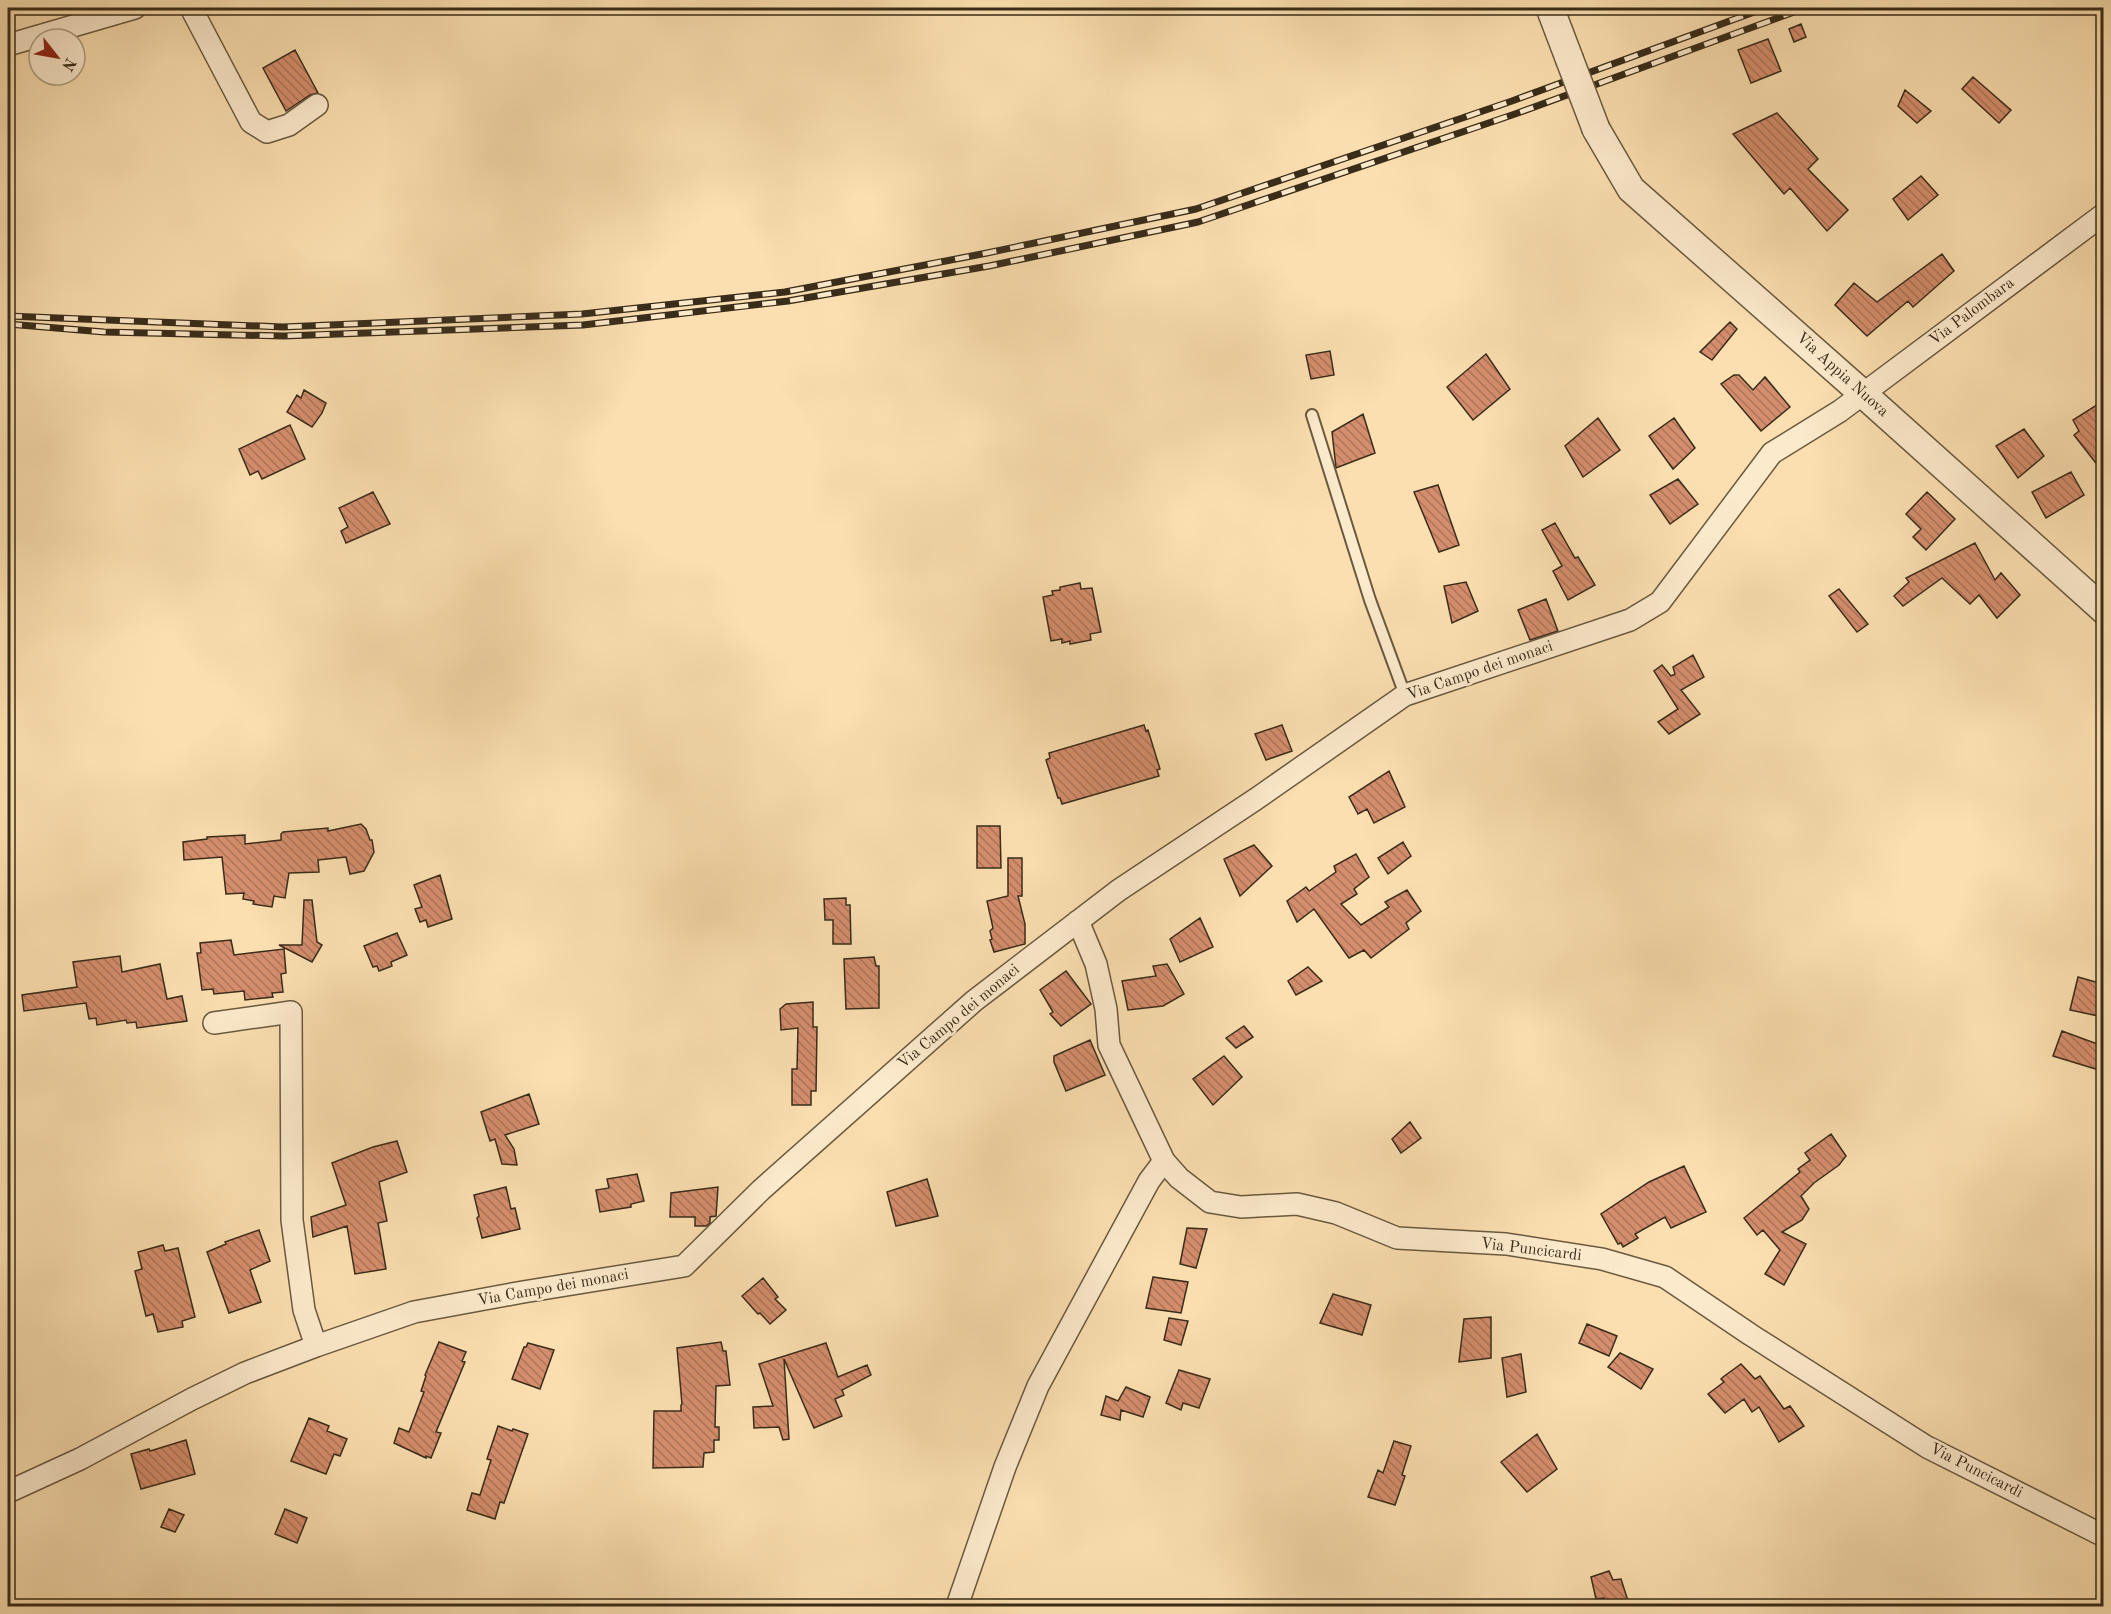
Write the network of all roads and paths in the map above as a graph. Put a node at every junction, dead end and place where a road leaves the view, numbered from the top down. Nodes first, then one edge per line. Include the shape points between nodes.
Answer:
1 (135, 8) edge
2 (191, 8) edge
3 (1550, 8) edge
4 (8, 45) edge
5 (317, 105) dead end
6 (2103, 214) edge
7 (1862, 393) junction
8 (1840, 411) joint
9 (1312, 415) dead end
10 (2103, 610) edge
11 (1405, 695) junction
12 (1078, 921) junction
13 (214, 1023) dead end
14 (1164, 1161) junction
15 (316, 1346) junction
16 (8, 1492) edge
17 (2103, 1536) edge
18 (957, 1606) edge

1 - 4 street
2 - 5 street via 251,122 267,132 289,125
3 - 7 street, Via Appia Nuova, bridge via 1596,129 1631,189
6 - 7 street, Via Palombara
7 - 8 street, Via Palombara
7 - 10 street, Via Appia Nuova
8 - 11 street, Via Campo dei monaci via 1772,453 1660,602 1630,620
9 - 11 lane via 1370,600
11 - 12 street, Via Campo dei monaci
12 - 14 street, Via Puncicardi via 1096,964 1109,1046
12 - 15 street, Via Campo dei monaci via 974,1001 761,1190 684,1266 414,1312
13 - 15 street via 291,1012 292,1220 304,1310
14 - 17 street, Via Puncicardi via 1210,1202 1241,1207 1297,1204 1336,1213 1397,1238 1506,1245 1602,1259 1665,1277 1928,1446
14 - 18 street via 1138,1200 1038,1386
15 - 16 street, Via Campo dei monaci via 245,1373

